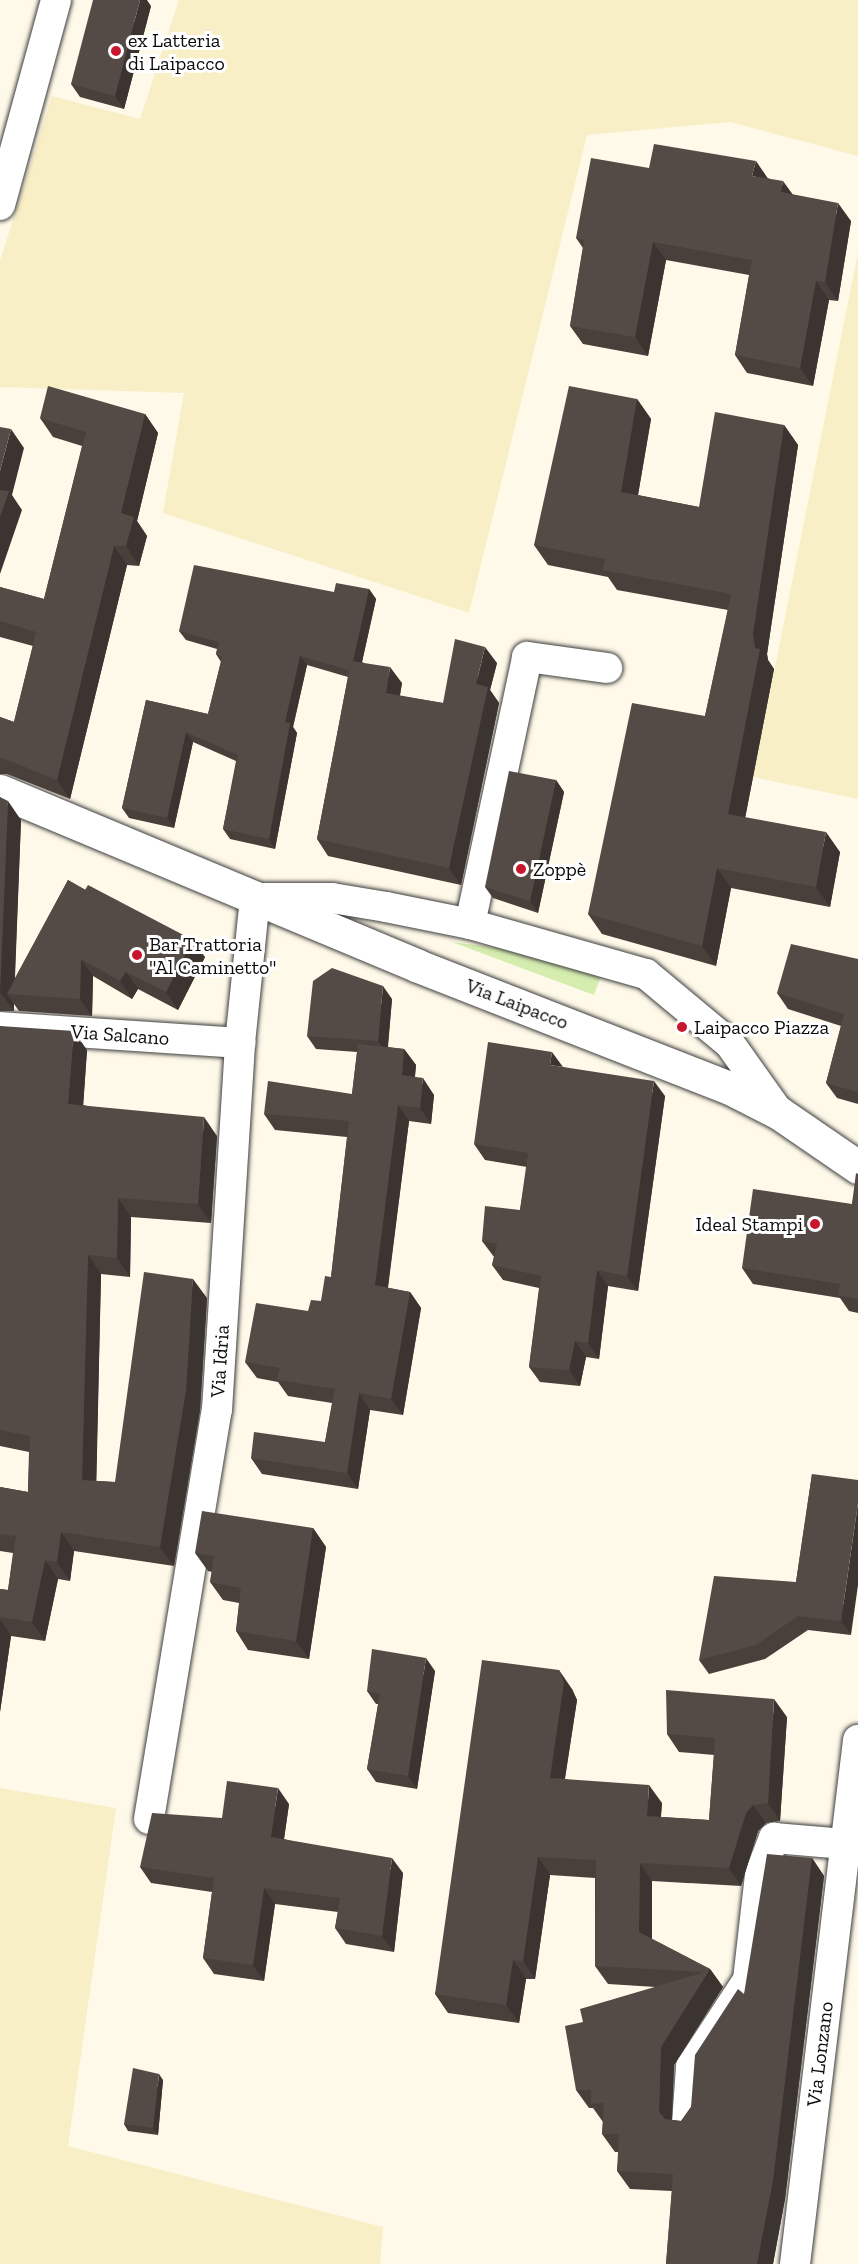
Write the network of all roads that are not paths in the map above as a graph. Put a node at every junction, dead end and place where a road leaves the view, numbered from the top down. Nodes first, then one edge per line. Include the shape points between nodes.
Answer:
1 (56, 0) edge
2 (0, 205) edge
3 (607, 668) dead end
4 (0, 791) edge
5 (255, 898) junction
6 (471, 924) junction
7 (0, 1027) edge
8 (240, 1043) junction
9 (779, 1113) junction
10 (858, 1167) edge
11 (858, 1740) edge
12 (149, 1819) edge
13 (845, 1844) junction
14 (687, 2123) edge
15 (795, 2264) edge

1 - 2 street
3 - 6 street via 527,657
4 - 5 street, Via Laipacco
5 - 6 street, Via Laipacco via 332,898
5 - 8 street, Via Idria
5 - 9 street, Via Laipacco via 678,1065
6 - 9 street, Via Laipacco via 646,974 730,1044
7 - 8 street, Via Salcano
8 - 12 street, Via Idria via 217,1410
9 - 10 street, Via Laipacco
11 - 13 street, Via Lonzano
13 - 14 street via 774,1838 760,1874 748,1980 691,2067
13 - 15 street, Via Lonzano

